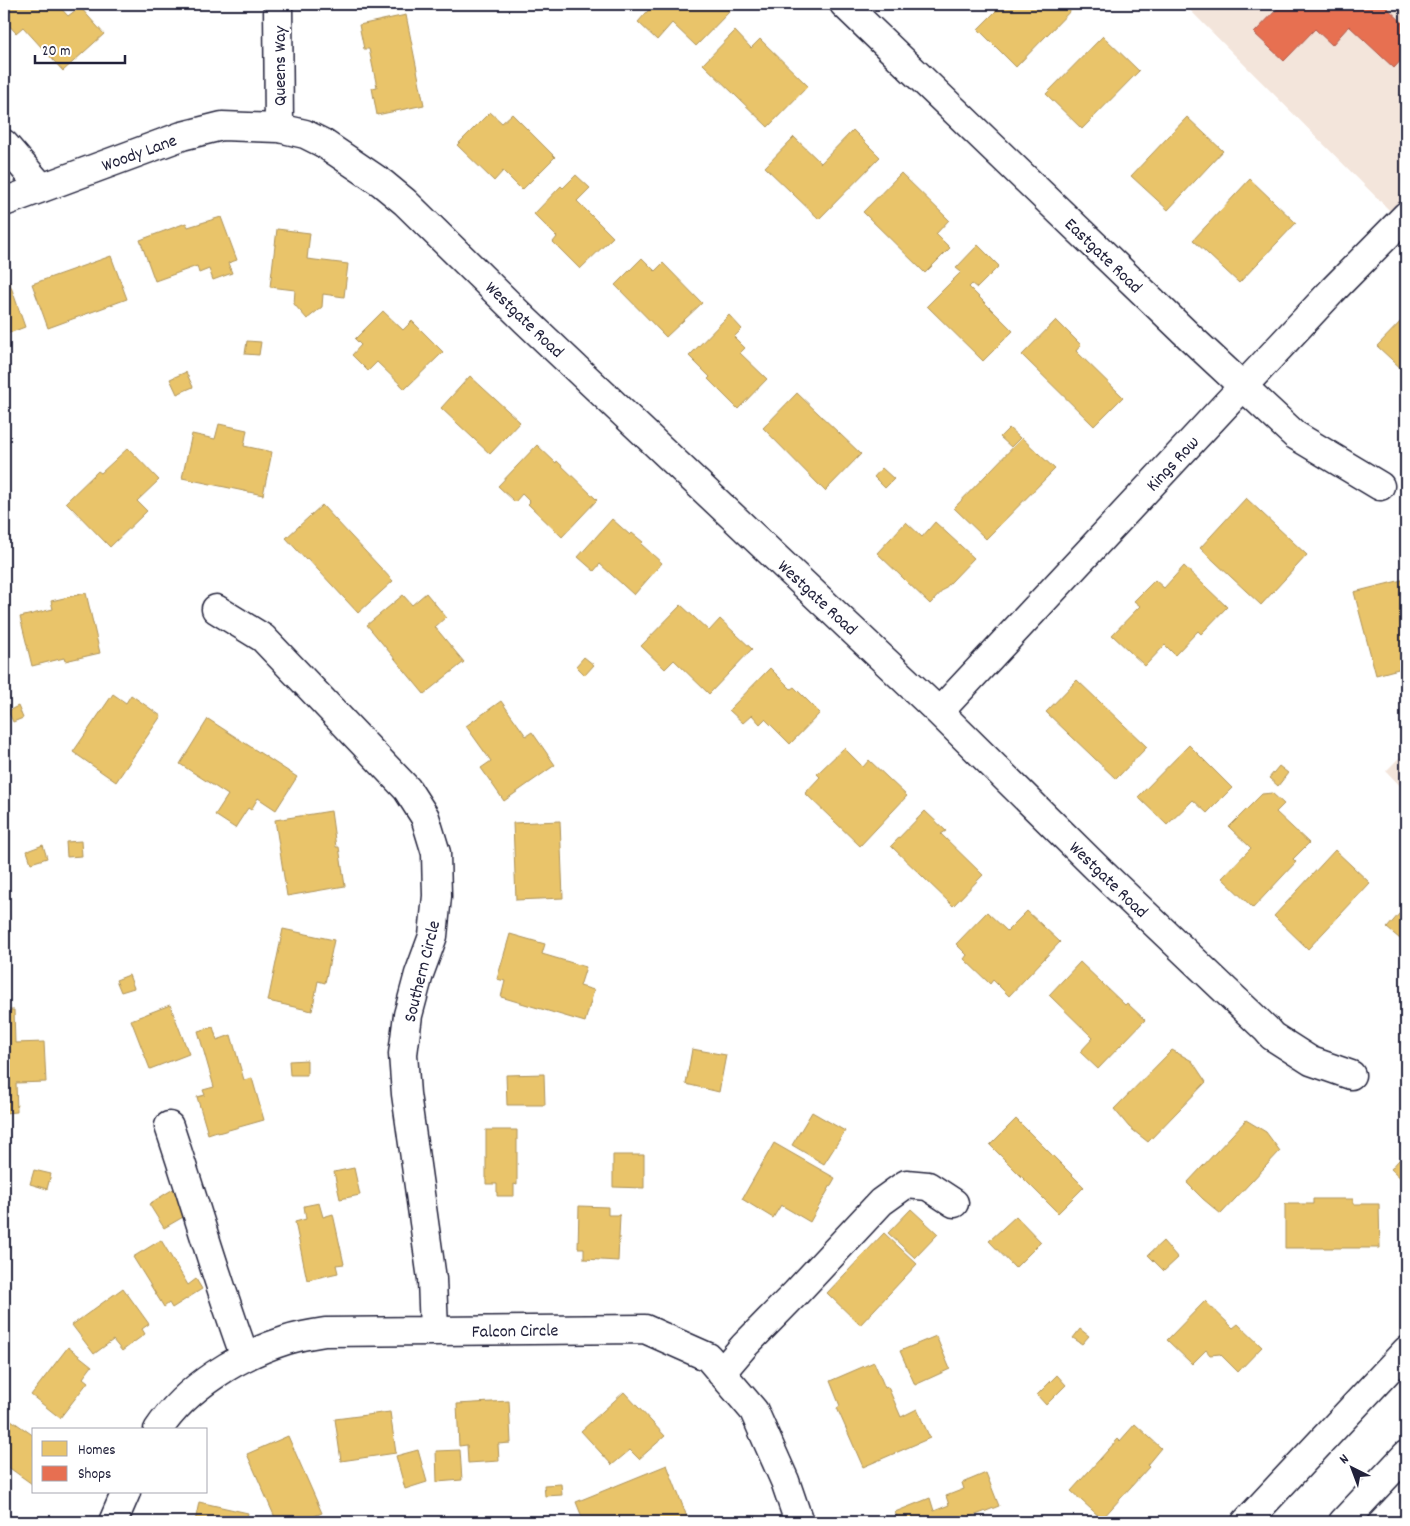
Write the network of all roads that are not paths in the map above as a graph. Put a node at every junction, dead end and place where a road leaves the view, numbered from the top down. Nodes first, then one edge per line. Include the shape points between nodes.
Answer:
1 (278, 4) edge
2 (844, 4) edge
3 (279, 128) junction
4 (4, 144) edge
5 (42, 188) junction
6 (4, 202) edge
7 (1406, 216) edge
8 (1244, 387) junction
9 (1380, 486) dead end
10 (216, 609) dead end
11 (939, 712) junction
12 (1352, 1075) dead end
13 (169, 1126) dead end
14 (954, 1203) dead end
15 (434, 1331) junction
16 (1406, 1351) edge
17 (246, 1356) junction
18 (722, 1373) junction
19 (159, 1428) edge
20 (1406, 1455) edge
21 (125, 1494) edge
22 (113, 1522) edge
23 (799, 1522) edge
24 (1246, 1522) edge
25 (1344, 1522) edge

1 - 3 street, Queens Way
2 - 8 street, Eastgate Road
3 - 5 street, Woody Lane via 222,126 182,136
3 - 11 street, Westgate Road via 305,134 323,143 382,182 405,202
4 - 5 street
5 - 6 street, Woody Lane
7 - 8 street, Kings Row
8 - 9 street, Eastgate Road via 1294,435
8 - 11 street, Kings Row
10 - 15 street, Southern Circle via 263,638 407,789 425,817 436,853 437,896 433,936 408,1015 403,1054 432,1279
11 - 12 street, Westgate Road via 1272,1036 1311,1061
13 - 17 street via 224,1300
14 - 18 street via 928,1186 906,1184 893,1193 744,1346
15 - 17 street, Falcon Circle via 325,1332 289,1339
15 - 18 street, Falcon Circle via 645,1329 708,1357
16 - 24 street
17 - 19 street, Falcon Circle via 188,1395
18 - 23 street, Falcon Circle via 754,1411
20 - 25 street
21 - 22 street

